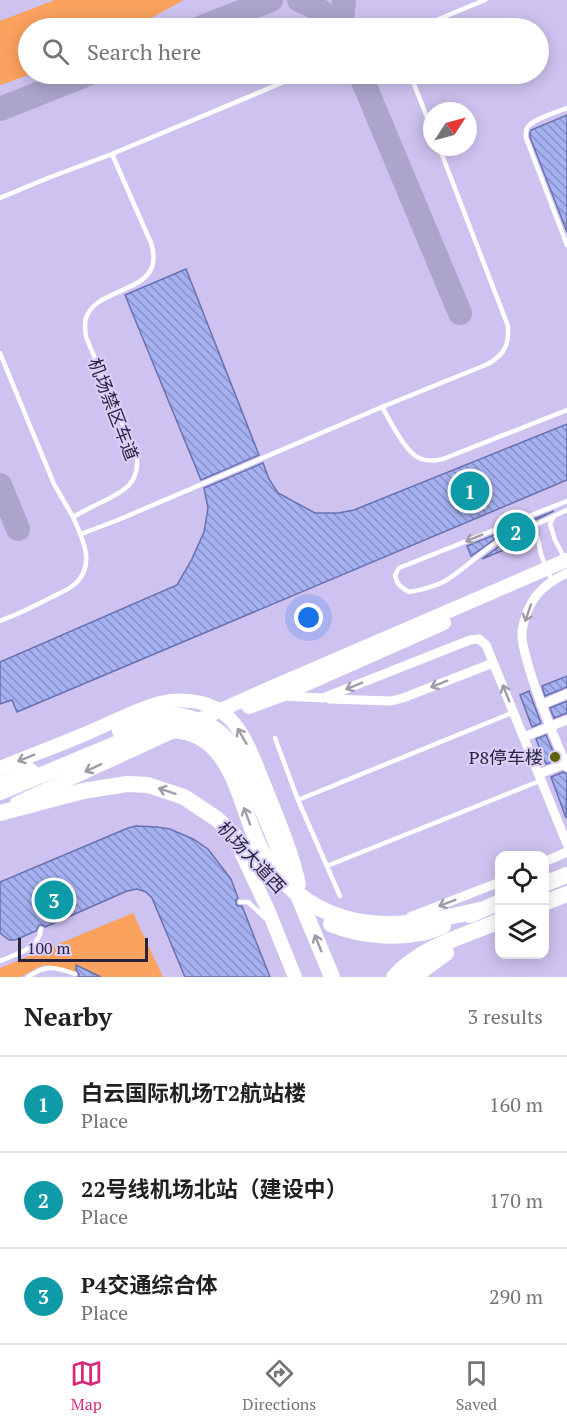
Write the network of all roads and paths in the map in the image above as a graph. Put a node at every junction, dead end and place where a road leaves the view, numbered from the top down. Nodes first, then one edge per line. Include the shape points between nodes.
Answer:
1 (485, 0) edge
2 (441, 18) edge
3 (279, 84) edge
4 (414, 84) edge
5 (423, 107) edge
6 (567, 108) edge
7 (112, 154) junction
8 (442, 156) edge
9 (0, 198) edge
10 (567, 245) edge
11 (0, 353) edge
12 (382, 407) junction
13 (567, 411) edge
14 (567, 501) edge
15 (567, 510) edge
16 (554, 516) junction
17 (73, 517) junction
18 (529, 528) junction
19 (81, 534) junction
20 (567, 551) edge
21 (565, 558) edge
22 (567, 571) edge
23 (550, 577) junction
24 (0, 621) edge
25 (493, 663) junction
26 (567, 694) edge
27 (279, 696) junction
28 (323, 698) junction
29 (541, 705) junction
30 (514, 712) junction
31 (567, 719) edge
32 (549, 725) junction
33 (165, 735) junction
34 (524, 737) junction
35 (275, 738) dead end
36 (563, 748) edge
37 (567, 765) edge
38 (0, 768) edge
39 (34, 774) junction
40 (540, 777) junction
41 (0, 783) edge
42 (0, 791) edge
43 (298, 800) junction
44 (0, 812) edge
45 (233, 834) junction
46 (567, 844) edge
47 (567, 852) edge
48 (549, 860) edge
49 (327, 866) junction
50 (567, 875) edge
51 (549, 882) edge
52 (495, 884) edge
53 (567, 894) edge
54 (340, 896) dead end
55 (549, 901) edge
56 (240, 902) dead end
57 (495, 904) edge
58 (305, 909) junction
59 (480, 910) junction
60 (394, 923) junction
61 (494, 923) edge
62 (41, 929) dead end
63 (276, 929) junction
64 (0, 961) edge
65 (75, 974) dead end
66 (28, 977) edge
67 (295, 977) edge
68 (332, 977) edge
69 (394, 977) edge
70 (413, 977) edge

1 - 2 lane
3 - 7 lane
4 - 5 lane
6 - 10 lane via 533,122 525,131
7 - 9 lane
7 - 17 lane, 机场禁区车道 via 151,243 153,265 136,284 92,307 85,320 86,337 137,458 137,471 123,491
8 - 12 lane via 508,326 509,338 506,348 488,364
11 - 17 lane via 54,484
12 - 13 lane via 408,449 417,458 432,461
12 - 19 lane
14 -> 18 lane via 399,568 396,581 409,592 424,590 444,581 501,540
15 - 16 lane
16 - 18 lane
16 - 21 lane via 550,524
17 - 19 lane
18 - 23 lane via 536,533
19 - 24 lane via 87,560 80,580
20 - 21 lane
21 - 33 main road
22 - 23 main road
22 -> 29 street via 534,597 526,613 522,634
23 - 27 main road
25 -> 28 street via 404,699
25 -> 28 street via 483,642 470,640
30 -> 25 street
26 - 29 street
27 - 28 street
27 - 33 main road
29 - 32 street
30 - 34 street
30 - 43 lane
31 - 32 lane
31 - 34 street
32 - 36 street
33 -> 44 main road
34 - 40 street
35 - 43 lane
36 - 37 street
37 - 40 street
58 -> 38 main road via 285,837 245,740 227,716 212,706 187,700 169,701
39 - 41 main road
39 - 42 highway
39 - 58 highway via 149,718 184,716 205,723 221,732 236,750
60 -> 39 highway via 363,923 343,918 297,893 272,869 253,833 230,770 200,737 153,730
40 - 46 street
40 - 49 lane
43 - 49 lane
45 -> 44 highway, 机场大道西 via 184,797 148,785 83,791
45 - 59 highway, 机场大道西 via 286,895 316,918 352,932 421,933
45 - 63 main road
47 - 48 street
49 - 54 lane
50 - 51 highway
52 -> 60 street
53 - 55 highway
56 - 63 lane via 248,902
57 - 59 highway, 机场大道西
68 -> 58 highway
59 - 60 highway via 437,920
61 - 69 highway via 427,952
61 - 70 highway
62 - 64 lane via 41,936 32,946
63 - 67 main road
65 - 66 lane via 42,968

